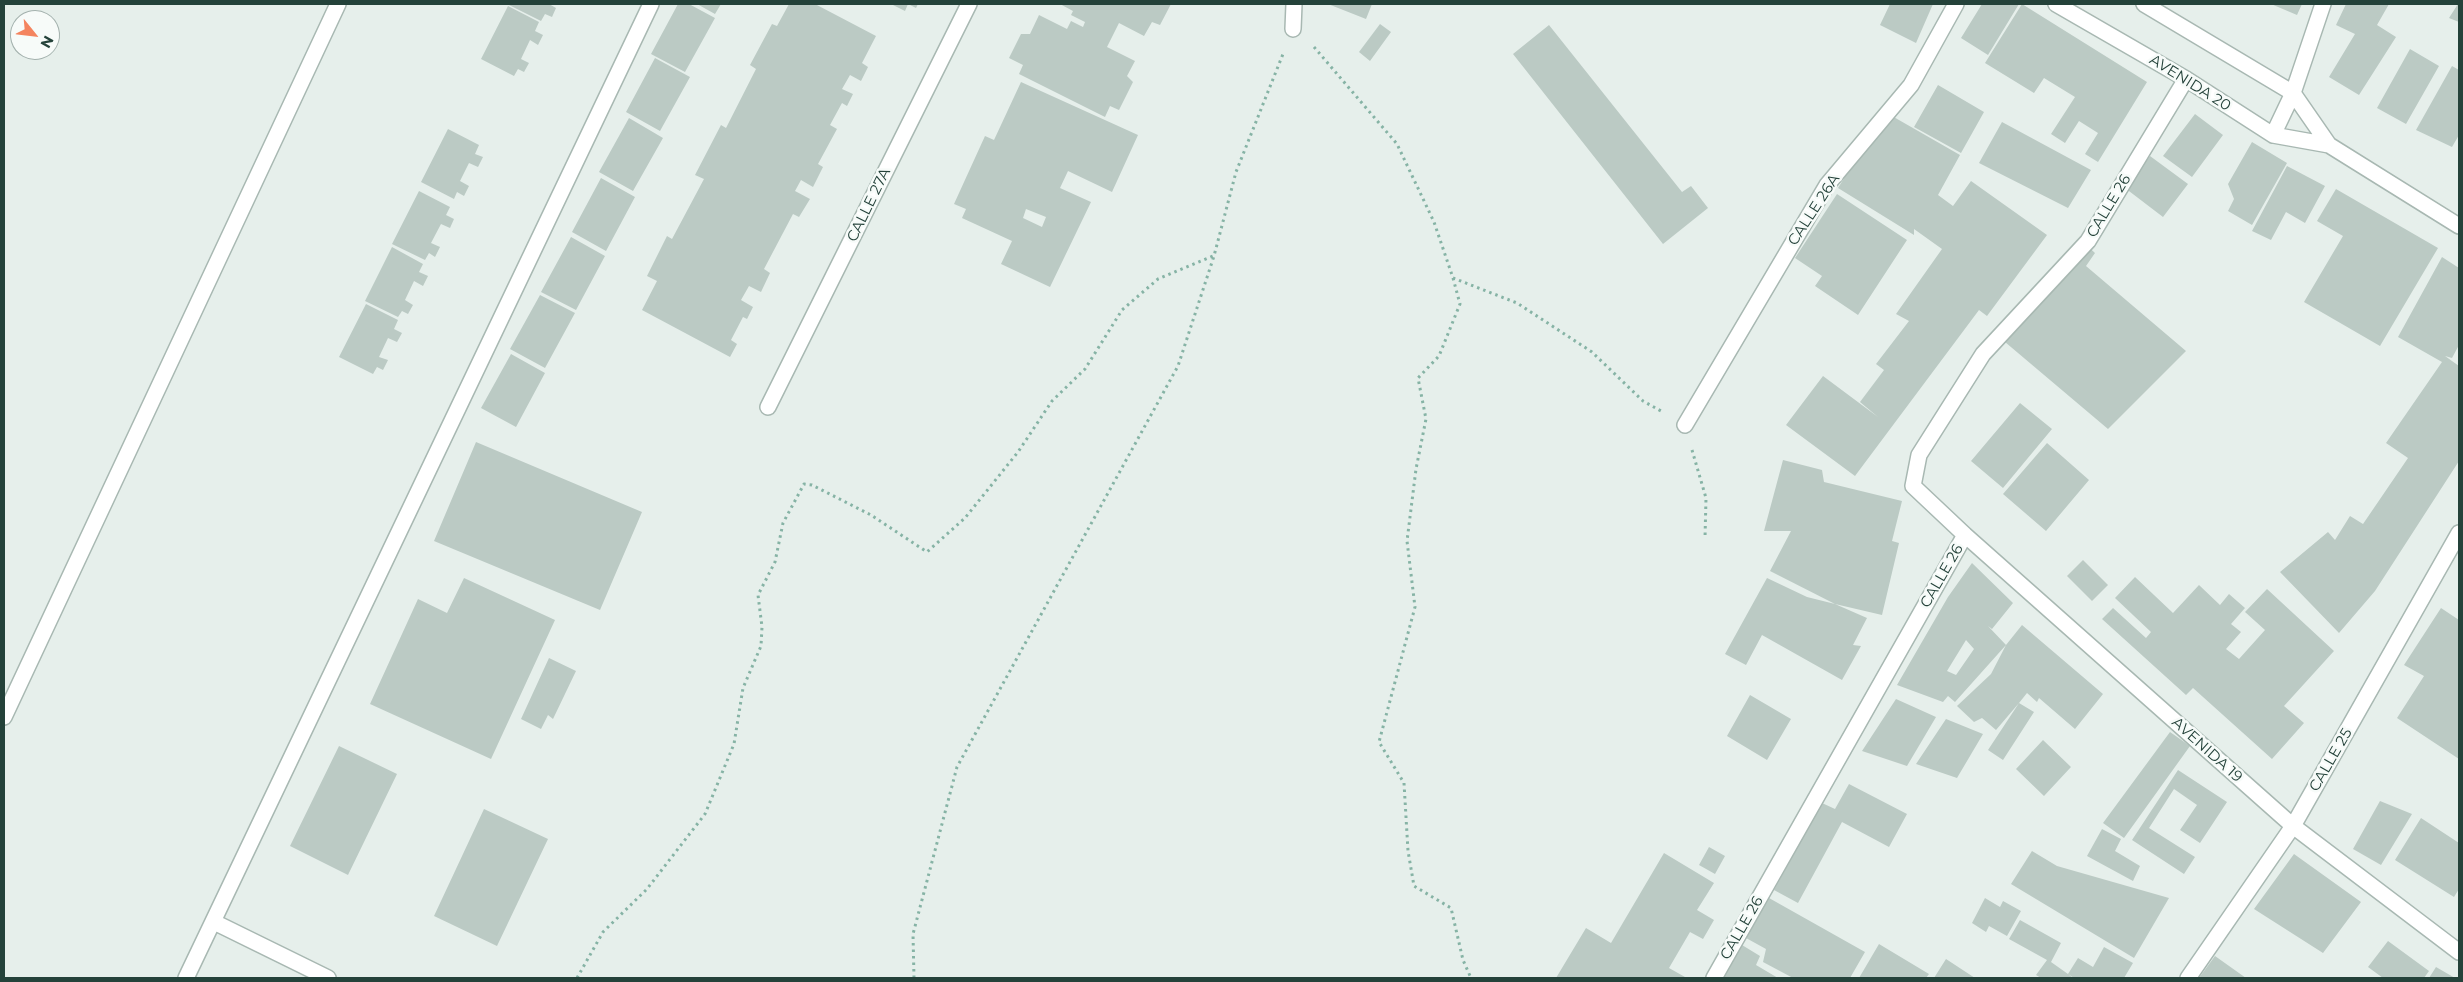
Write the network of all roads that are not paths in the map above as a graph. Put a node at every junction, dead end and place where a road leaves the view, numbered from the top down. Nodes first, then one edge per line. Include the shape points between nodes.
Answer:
1 (338, 4) edge
2 (651, 4) edge
3 (969, 4) edge
4 (1294, 4) edge
5 (1956, 4) edge
6 (2056, 4) edge
7 (2144, 4) edge
8 (2323, 4) edge
9 (1293, 29) road end
10 (2186, 79) junction
11 (2292, 92) junction
12 (2273, 135) junction
13 (2329, 145) junction
14 (2459, 226) edge
15 (768, 407) dead end
16 (1685, 425) road end
17 (2459, 533) edge
18 (1965, 535) junction
19 (4, 717) edge
20 (2293, 826) junction
21 (214, 922) junction
22 (2459, 952) edge
23 (186, 978) edge
24 (328, 978) edge
25 (1714, 978) edge
26 (2188, 978) edge

1 - 19 street
2 - 21 street
3 - 15 street, CALLE 27A
4 - 9 street
5 - 16 street, CALLE 26A via 1911,84 1827,185
6 - 10 street, AVENIDA 20
7 - 11 street, AVENIDA 20
8 - 11 street
10 - 12 street, AVENIDA 20
10 - 18 street, CALLE 26 via 2088,242 1983,354 1919,455 1913,486
11 - 12 street
11 - 13 street, AVENIDA 20
12 - 13 street, AVENIDA 20
13 - 14 street, AVENIDA 20
17 - 20 street, CALLE 25
18 - 20 street, AVENIDA 19
18 - 25 street, CALLE 26
20 - 22 street, AVENIDA 19
20 - 26 street, CALLE 25
21 - 23 street
21 - 24 street

